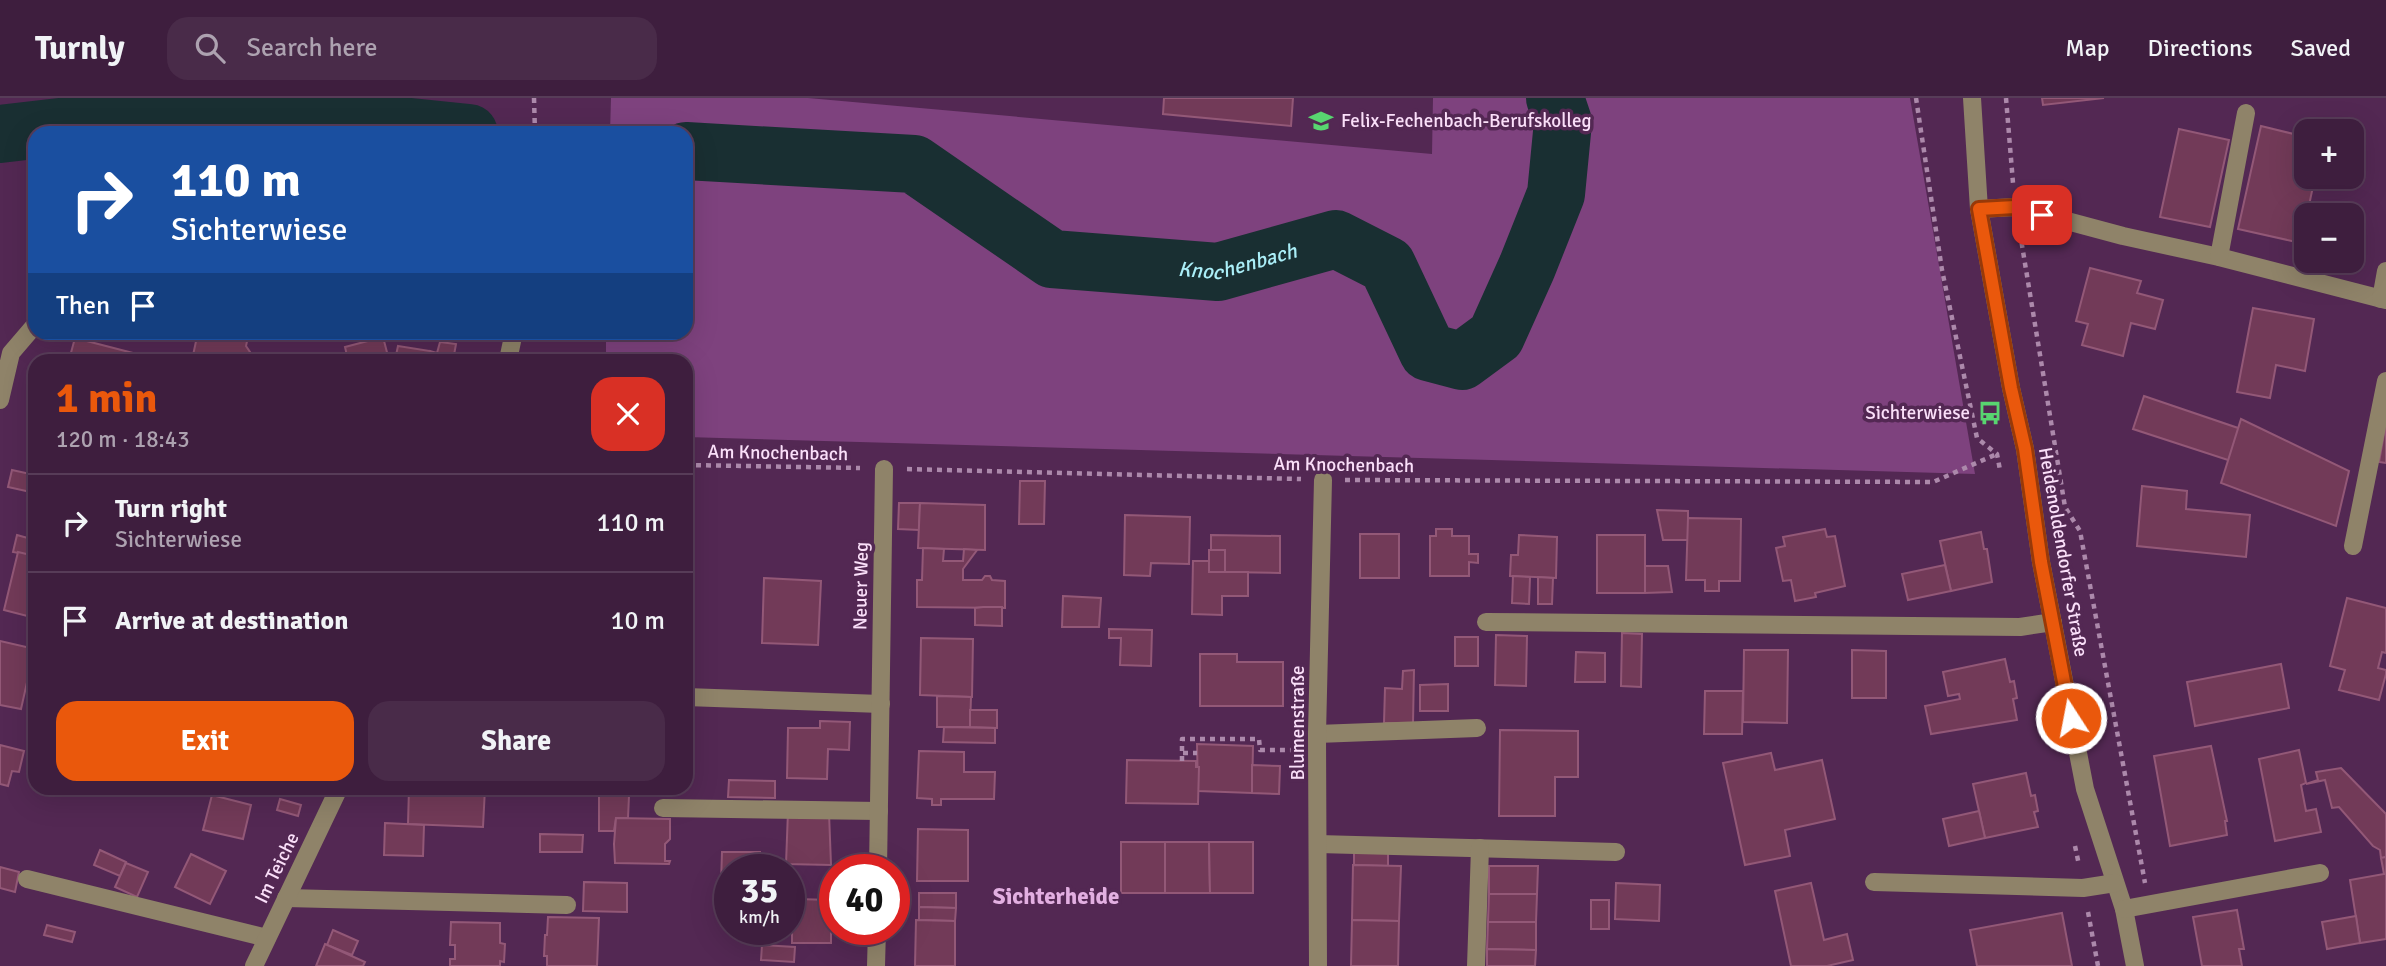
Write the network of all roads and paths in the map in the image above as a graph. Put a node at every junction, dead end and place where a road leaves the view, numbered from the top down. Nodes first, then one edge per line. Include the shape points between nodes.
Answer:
1 (534, 98) edge
2 (1916, 98) edge
3 (1972, 98) edge
4 (2006, 98) edge
5 (2246, 113) dead end
6 (535, 126) edge
7 (2015, 207) junction
8 (1979, 209) junction
9 (2219, 257) junction
10 (2386, 271) edge
11 (2384, 300) edge
12 (28, 333) edge
13 (2386, 381) edge
14 (0, 400) edge
15 (693, 465) edge
16 (884, 468) junction
17 (1323, 480) junction
18 (2353, 546) dead end
19 (1486, 622) dead end
20 (2053, 622) junction
21 (693, 697) edge
22 (881, 704) junction
23 (1477, 729) dead end
24 (1318, 742) junction
25 (1183, 752) junction
26 (1197, 753) dead end
27 (1182, 761) dead end
28 (335, 795) edge
29 (663, 808) dead end
30 (879, 811) junction
31 (1318, 844) junction
32 (1480, 848) junction
33 (1616, 852) dead end
34 (878, 854) edge
35 (2320, 873) dead end
36 (27, 878) dead end
37 (1874, 882) dead end
38 (2115, 883) junction
39 (286, 898) junction
40 (567, 905) dead end
41 (2150, 905) junction
42 (2124, 909) junction
43 (267, 938) junction
44 (877, 945) edge
45 (254, 966) edge
46 (876, 966) edge
47 (1318, 966) edge
48 (1476, 966) edge
49 (2135, 966) edge

1 - 6 path
2 - 17 path, Am Knochenbach via 1942,270 1977,438 1997,454 1933,482
3 - 8 street, Heidenoldendorfer Straße
4 - 7 path
5 - 9 street
7 - 8 street
7 - 9 street
7 - 41 path via 2065,507 2080,531
8 - 20 street, Heidenoldendorfer Straße
9 - 11 street
10 - 11 street
12 - 14 street via 11,353
13 - 18 street
15 - 16 path, Am Knochenbach
16 - 17 path, Am Knochenbach
16 - 22 street, Neuer Weg
17 - 24 street, Blumenstraße
19 - 20 street via 2020,627
20 - 38 street, Heidenoldendorfer Straße via 2085,789
21 - 22 street
22 - 30 street, Neuer Weg
23 - 24 street
24 - 25 path via 1260,750 1259,739 1182,739
24 - 31 street, Blumenstraße
25 - 26 path
25 - 27 path
28 - 39 street, Im Teiche
29 - 30 street
30 - 34 street, Neuer Weg
31 - 32 street
31 - 47 street, Blumenstraße
32 - 33 street
32 - 48 street
35 - 41 street
36 - 43 street
37 - 38 street via 2083,888
38 - 42 street, Heidenoldendorfer Straße
39 - 40 street
39 - 43 street, Im Teiche
41 - 42 street
42 - 49 street, Heidenoldendorfer Straße
43 - 45 street, Im Teiche
44 - 46 street

